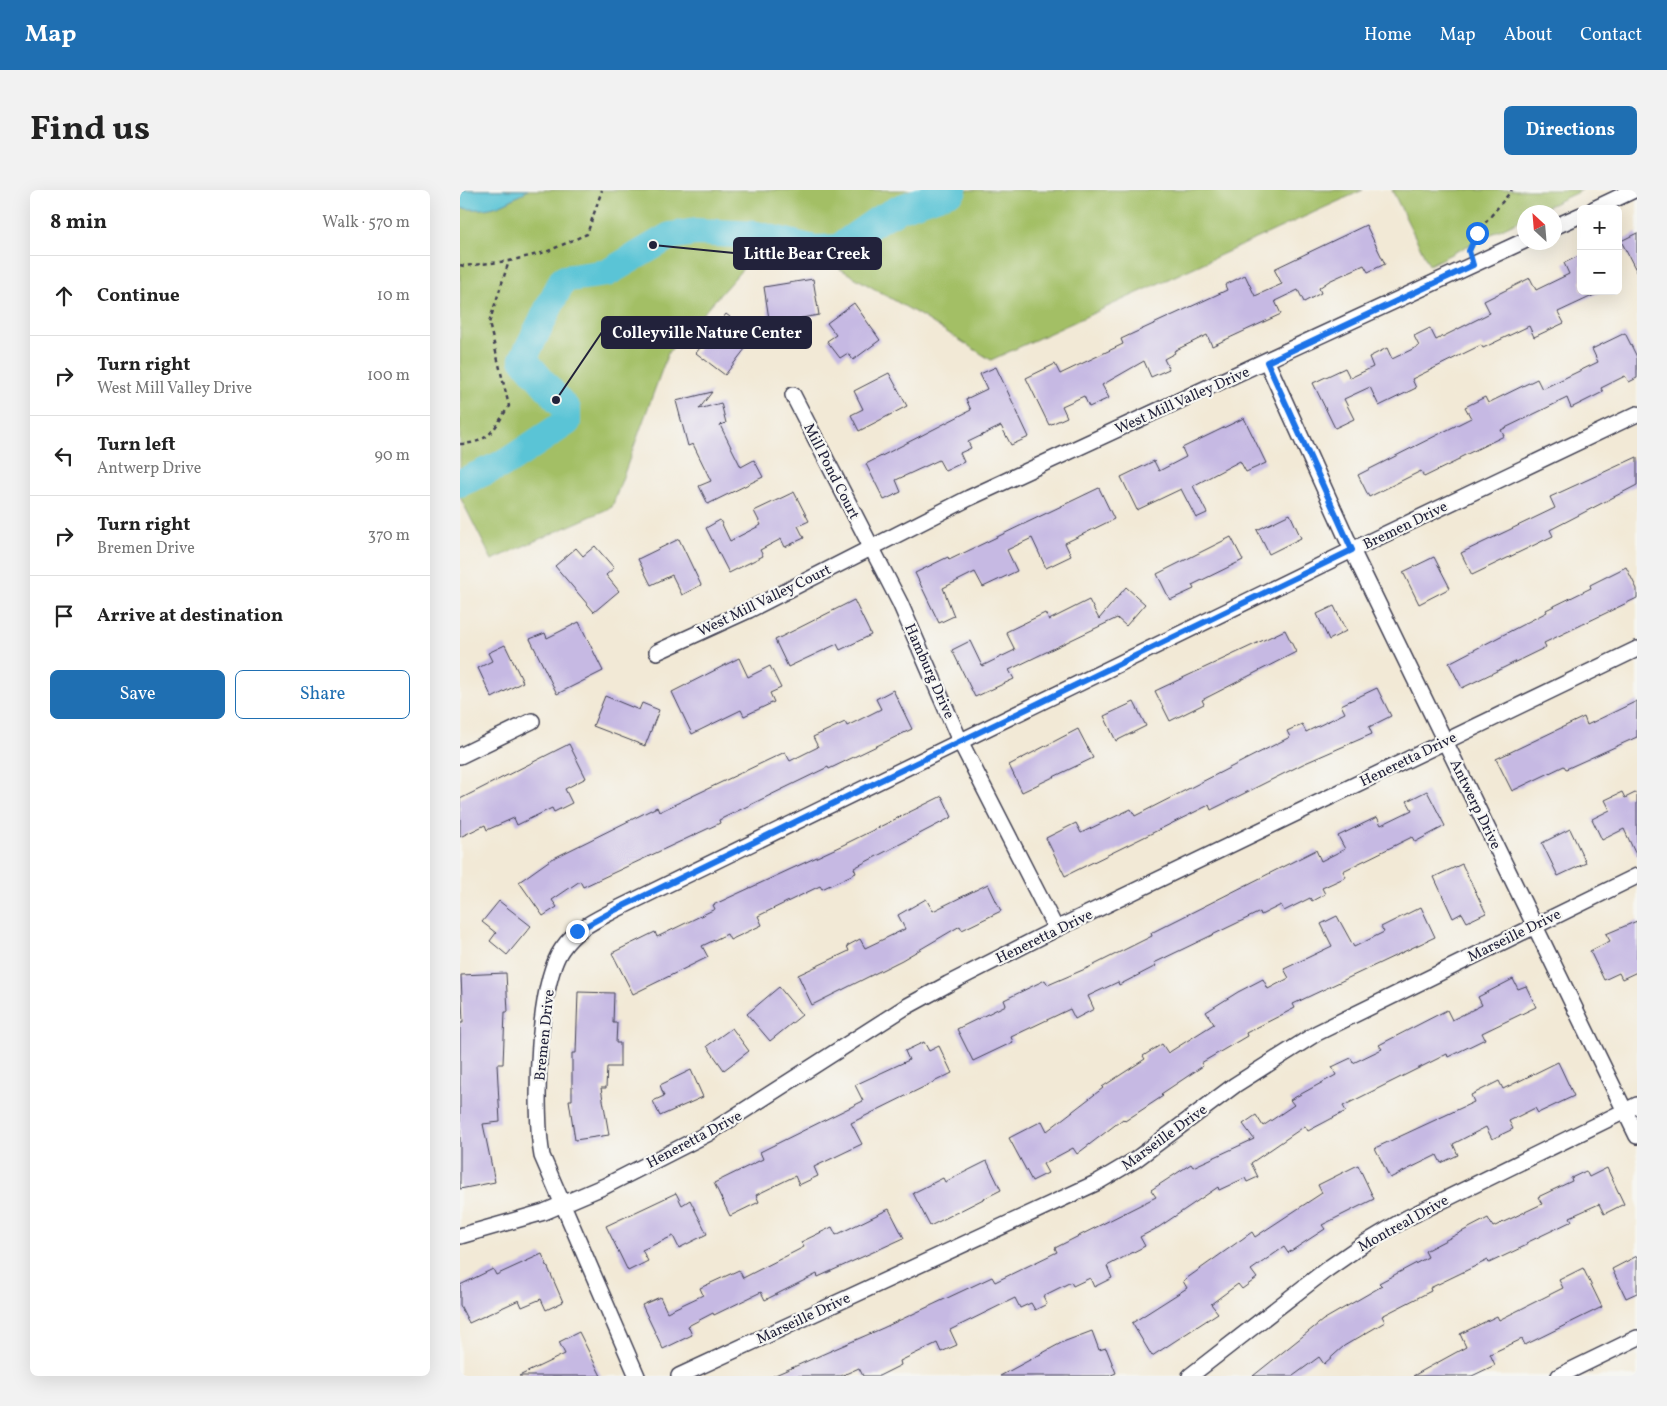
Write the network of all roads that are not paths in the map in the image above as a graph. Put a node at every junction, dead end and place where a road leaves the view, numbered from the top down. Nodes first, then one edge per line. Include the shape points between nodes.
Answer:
1 (1634, 190) edge
2 (1602, 205) edge
3 (1577, 217) edge
4 (1562, 223) edge
5 (1517, 245) edge
6 (1267, 362) junction
7 (793, 395) dead end
8 (1637, 414) edge
9 (871, 548) junction
10 (1352, 550) junction
11 (1637, 649) edge
12 (657, 652) dead end
13 (532, 721) dead end
14 (960, 741) junction
15 (1445, 741) junction
16 (460, 756) edge
17 (1637, 876) edge
18 (1534, 925) junction
19 (1056, 929) junction
20 (1631, 1108) edge
21 (1637, 1136) edge
22 (563, 1204) junction
23 (460, 1236) edge
24 (1637, 1338) edge
25 (638, 1376) edge
26 (679, 1376) edge
27 (1190, 1376) edge
28 (1559, 1376) edge

1 - 2 street
3 - 4 street
5 - 6 street, West Mill Valley Drive
6 - 9 street, West Mill Valley Drive via 969,498
6 - 10 street, Antwerp Drive
7 - 9 street, Mill Pond Court
8 - 10 street, Bremen Drive
9 - 12 street, West Mill Valley Court
9 - 14 street, Hamburg Drive via 900,603
10 - 14 street, Bremen Drive
10 - 15 street, Antwerp Drive
11 - 15 street, Heneretta Drive
13 - 16 street
14 - 19 street, Hamburg Drive
14 - 22 street, Bremen Drive via 577,931 560,951 547,990 538,1072 542,1156
15 - 18 street, Antwerp Drive
15 - 19 street, Heneretta Drive
17 - 18 street, Marseille Drive
18 - 20 street, Antwerp Drive
18 - 26 street, Marseille Drive via 1317,1033 1235,1085 1135,1160 1096,1183
19 - 22 street, Heneretta Drive via 904,1008 709,1133
20 - 21 street, Antwerp Drive
20 - 27 street, Montreal Drive via 1407,1218 1362,1245
22 - 23 street, Heneretta Drive
22 - 25 street, Bremen Drive
24 - 28 street

